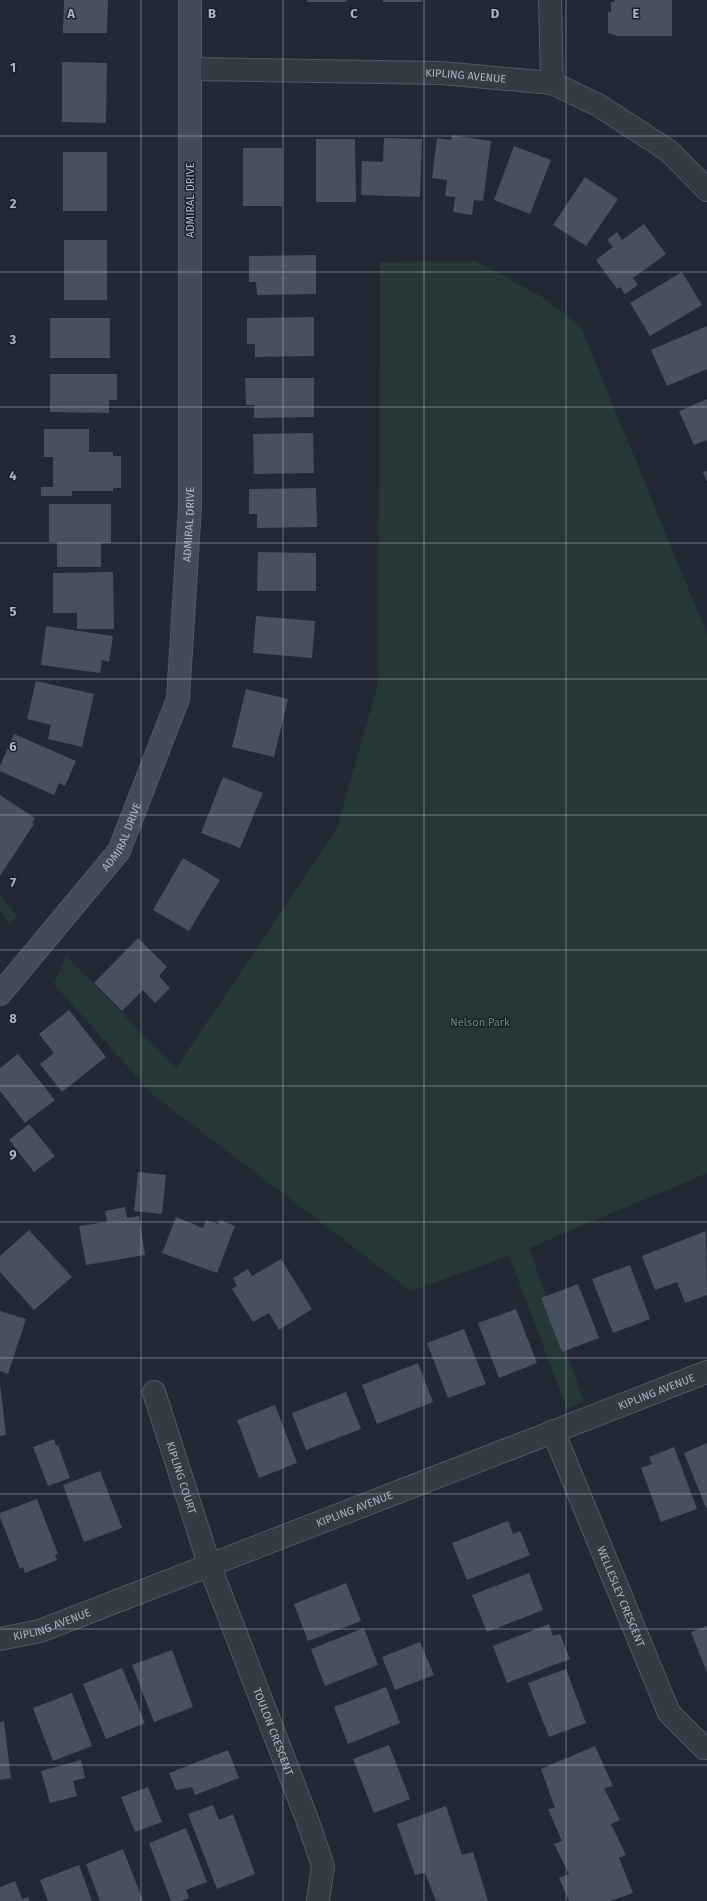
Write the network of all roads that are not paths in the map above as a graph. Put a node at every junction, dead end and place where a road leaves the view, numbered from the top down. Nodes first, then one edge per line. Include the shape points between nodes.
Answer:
1 (190, 0) edge
2 (550, 0) edge
3 (190, 69) junction
4 (552, 83) junction
5 (707, 190) edge
6 (0, 994) edge
7 (707, 1372) edge
8 (154, 1392) dead end
9 (553, 1431) junction
10 (209, 1564) junction
11 (0, 1639) edge
12 (707, 1748) edge
13 (318, 1901) edge

1 - 3 street, ADMIRAL DRIVE
2 - 4 street
3 - 4 street, KIPLING AVENUE via 441,73
3 - 6 street, ADMIRAL DRIVE via 190,507 178,699 119,852
4 - 5 street, KIPLING AVENUE via 598,105 669,151
7 - 9 street, KIPLING AVENUE
8 - 10 street, KIPLING COURT
9 - 10 street, KIPLING AVENUE
9 - 12 street, WELLESLEY CRESCENT via 669,1713 704,1748
10 - 11 street, KIPLING AVENUE via 40,1631
10 - 13 street, TOULON CRESCENT via 323,1866

